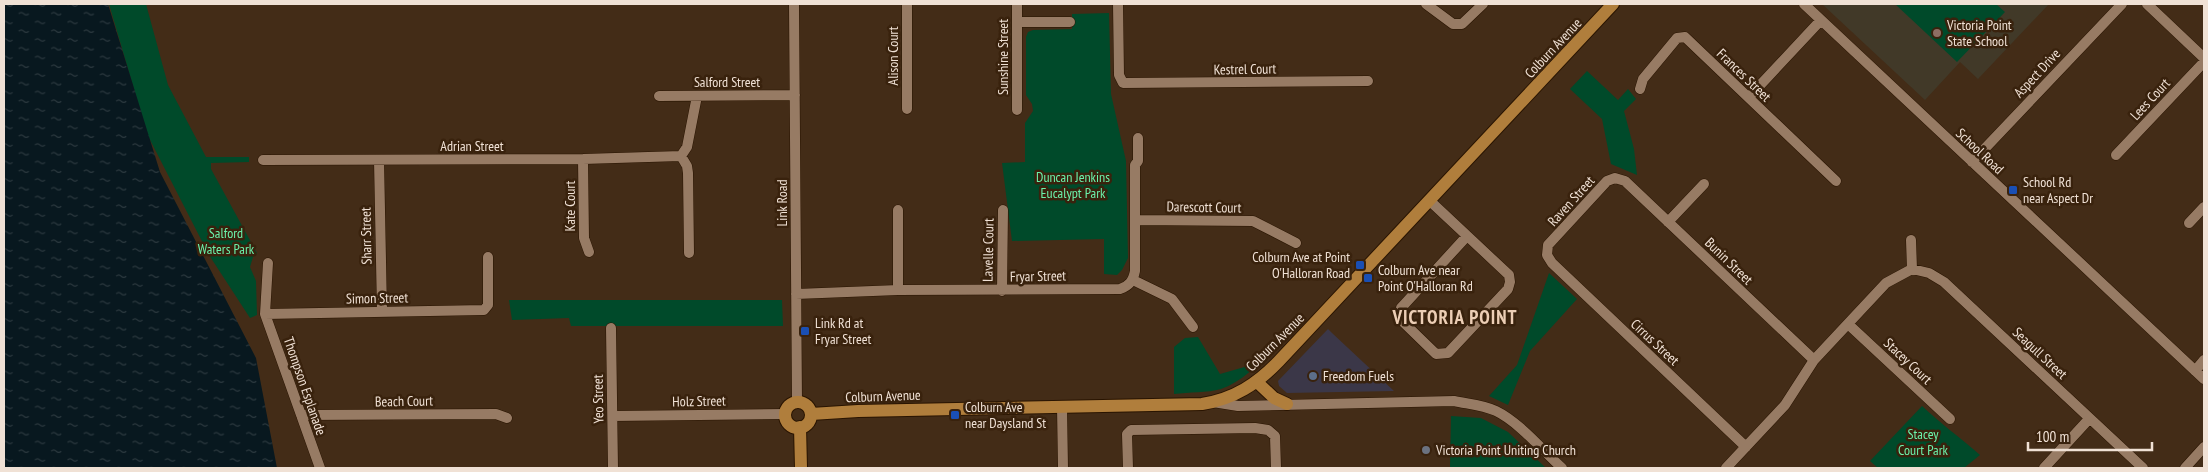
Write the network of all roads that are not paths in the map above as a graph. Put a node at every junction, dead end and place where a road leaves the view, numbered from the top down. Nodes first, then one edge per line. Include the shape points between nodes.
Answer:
1 (794, 4) edge
2 (907, 4) edge
3 (1017, 4) edge
4 (1118, 4) edge
5 (1426, 4) edge
6 (1483, 4) edge
7 (1615, 4) edge
8 (1804, 4) edge
9 (2122, 4) edge
10 (2147, 4) edge
11 (1821, 20) junction
12 (1017, 22) junction
13 (1070, 22) dead end
14 (2204, 60) edge
15 (1368, 81) dead end
16 (1640, 88) dead end
17 (795, 95) junction
18 (659, 96) dead end
19 (697, 96) junction
20 (1749, 98) junction
21 (907, 109) dead end
22 (1017, 110) dead end
23 (1138, 138) dead end
24 (2116, 155) dead end
25 (681, 156) junction
26 (584, 158) junction
27 (262, 160) dead end
28 (379, 160) junction
29 (1972, 162) junction
30 (1625, 181) joint
31 (1836, 182) dead end
32 (1704, 184) dead end
33 (1430, 201) junction
34 (2204, 207) edge
35 (898, 210) dead end
36 (1003, 210) dead end
37 (1136, 220) junction
38 (1668, 222) junction
39 (2189, 223) dead end
40 (1468, 236) junction
41 (1911, 240) dead end
42 (1296, 243) dead end
43 (589, 252) dead end
44 (689, 253) dead end
45 (1547, 255) joint
46 (488, 257) dead end
47 (268, 263) dead end
48 (1912, 269) junction
49 (1133, 280) junction
50 (898, 290) junction
51 (1002, 290) junction
52 (796, 294) junction
53 (382, 311) junction
54 (264, 314) junction
55 (1848, 324) junction
56 (1193, 327) dead end
57 (611, 328) dead end
58 (1814, 360) junction
59 (2204, 360) edge
60 (2195, 371) junction
61 (2204, 379) edge
62 (1257, 382) junction
63 (797, 402) junction
64 (1213, 402) junction
65 (1287, 404) junction
66 (1062, 407) junction
67 (785, 414) junction
68 (811, 414) junction
69 (301, 415) junction
70 (613, 416) junction
71 (507, 418) dead end
72 (1950, 419) dead end
73 (2089, 419) junction
74 (800, 427) junction
75 (1746, 447) junction
76 (2204, 448) edge
77 (320, 468) edge
78 (613, 468) edge
79 (801, 468) edge
80 (1063, 468) edge
81 (1128, 468) edge
82 (1276, 468) edge
83 (1562, 468) edge
84 (1726, 468) edge
85 (2044, 468) edge
86 (2143, 468) edge
87 (2185, 468) edge

1 - 17 street, Link Road
2 - 21 street, Alison Court
3 - 12 street, Sunshine Street
4 - 15 street, Kestrel Court via 1119,75 1123,83
5 - 6 street via 1452,24 1462,24
7 - 33 main road, Colburn Avenue
8 - 11 street, School Road
9 - 29 street, Aspect Drive
10 - 14 street
11 - 20 street
11 - 29 street, School Road
12 - 13 street
12 - 22 street, Sunshine Street
14 - 24 street, Lees Court
16 - 20 street, Frances Street via 1643,79 1678,38 1685,37
17 - 19 street, Salford Street
17 - 52 street, Link Road
18 - 19 street, Salford Street
19 - 25 street via 687,147
20 - 31 street, Frances Street
23 - 37 street
25 - 26 street, Adrian Street
25 - 44 street via 688,173
26 - 28 street, Adrian Street
26 - 43 street, Kate Court via 584,238
27 - 28 street, Adrian Street
28 - 53 street, Sharr Street
29 - 60 street, School Road
30 - 38 street, Bunin Street
30 - 45 street, Raven Street via 1615,178 1607,181 1548,245
32 - 38 street
33 - 40 street
33 - 62 main road, Colburn Avenue
34 - 39 street
35 - 50 street
36 - 51 street, Lavelle Court
37 - 42 street, Darescott Court via 1252,221
37 - 49 street via 1136,271
38 - 58 street, Bunin Street
40 - 40 street via 1508,275 1510,282 1508,289 1448,353 1436,354 1401,320 1399,314
41 - 48 street
45 - 75 street, Cirrus Street
46 - 53 street, Simon Street via 487,306 484,310
47 - 54 street
48 - 55 street via 1886,283
48 - 73 street, Seagull Street via 1929,273 1944,282
49 - 51 street, Fryar Street via 1120,289
49 - 56 street via 1172,299
50 - 51 street, Fryar Street
50 - 52 street, Fryar Street
52 - 63 street, Link Road
53 - 54 street, Simon Street
54 - 69 street, Thompson Esplanade
55 - 58 street
55 - 72 street, Stacey Court
57 - 70 street, Yeo Street
58 - 75 street via 1784,405
59 - 60 street
60 - 61 street, School Road
62 - 64 main road, Colburn Avenue
62 - 65 main road via 1274,398
63 - 67 main road via 790,405
63 - 68 main road via 808,407
64 - 65 street via 1238,406
64 - 66 main road, Colburn Avenue
65 - 83 street via 1454,401 1487,408 1512,421
66 - 68 main road, Colburn Avenue
66 - 80 street
67 - 70 street, Holz Street
67 - 74 main road via 790,424
68 - 74 main road via 809,422
69 - 71 street, Beach Court via 496,414
69 - 77 street, Thompson Esplanade
70 - 78 street, Yeo Street
73 - 85 street
73 - 86 street, Seagull Street
74 - 79 main road
75 - 84 street
76 - 87 street
81 - 82 street via 1127,434 1131,430 1255,428 1268,430 1275,436

